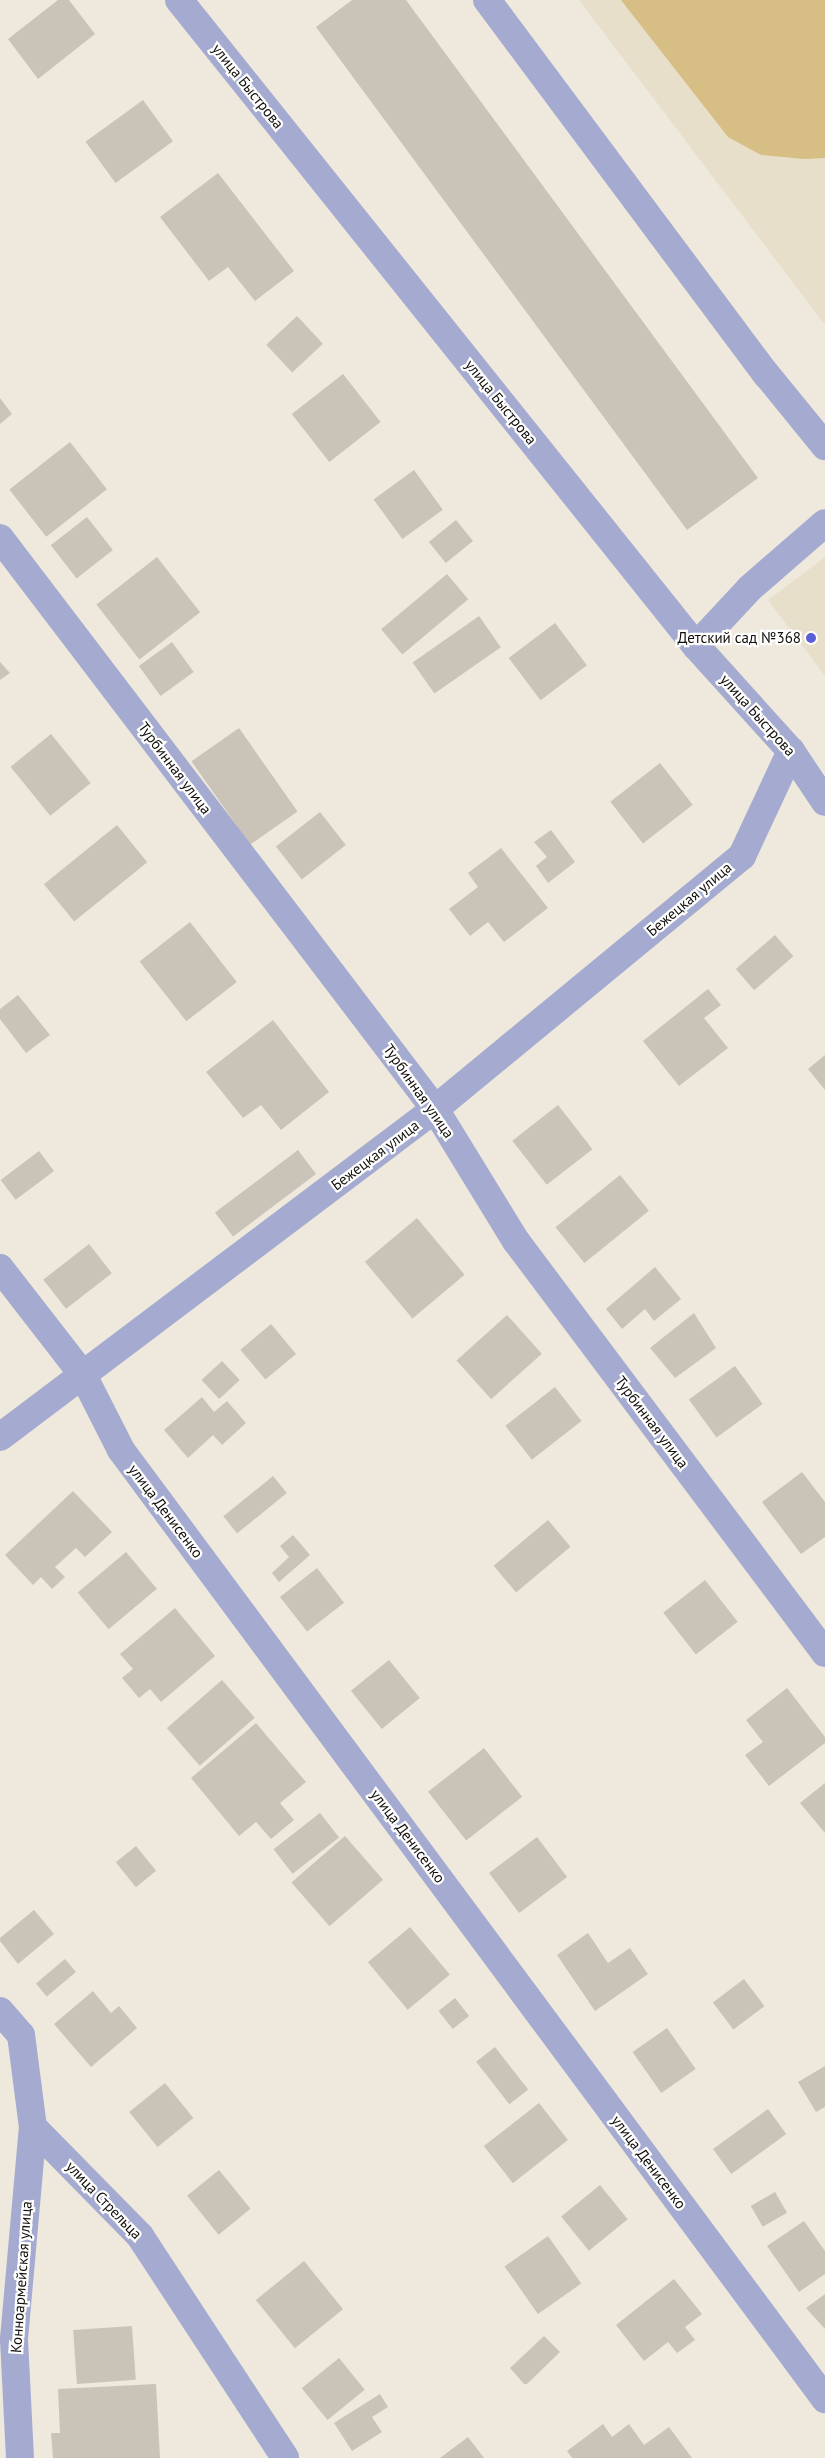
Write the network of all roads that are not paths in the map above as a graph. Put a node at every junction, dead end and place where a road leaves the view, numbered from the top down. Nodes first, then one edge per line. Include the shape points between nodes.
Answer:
1 (179, 0) edge
2 (487, 0) edge
3 (825, 446) edge
4 (825, 523) edge
5 (0, 538) edge
6 (696, 646) junction
7 (791, 751) junction
8 (825, 802) edge
9 (435, 1109) junction
10 (0, 1268) edge
11 (83, 1375) junction
12 (0, 1437) edge
13 (825, 1653) edge
14 (0, 2011) edge
15 (33, 2127) junction
16 (825, 2399) edge
17 (20, 2458) edge
18 (285, 2458) edge

1 - 6 street, улица Быстрова
2 - 3 street via 761,367
4 - 6 street via 750,588
5 - 9 street, Турбинная улица
6 - 7 street, улица Быстрова
7 - 8 street, улица Быстрова
7 - 9 street, Бежецкая улица via 742,856
9 - 11 street, Бежецкая улица
9 - 13 street, Турбинная улица via 516,1241
10 - 11 street, улица Денисенко
11 - 12 street, Бежецкая улица
11 - 16 street, улица Денисенко via 121,1450
14 - 15 street via 21,2034
15 - 17 street, Конноармейская улица via 14,2339
15 - 18 street, улица Стрельца via 140,2236

